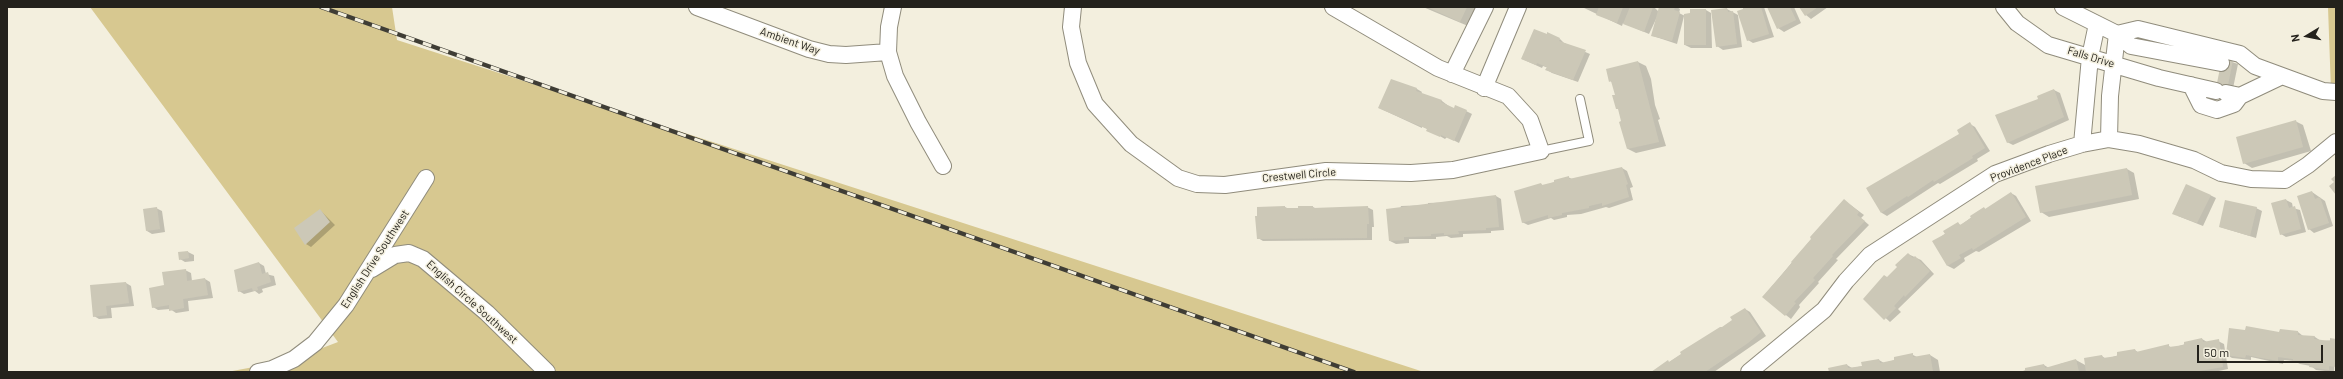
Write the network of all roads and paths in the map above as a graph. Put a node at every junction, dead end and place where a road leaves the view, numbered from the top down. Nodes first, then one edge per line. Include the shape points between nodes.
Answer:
1 (697, 7) edge
2 (893, 7) edge
3 (1073, 7) edge
4 (1333, 7) edge
5 (1485, 7) edge
6 (1518, 7) edge
7 (2004, 7) edge
8 (2063, 7) edge
9 (2097, 24) junction
10 (2117, 34) junction
11 (888, 52) junction
12 (2090, 57) junction
13 (2114, 64) junction
14 (2255, 66) junction
15 (1452, 74) junction
16 (2282, 76) junction
17 (2191, 85) junction
18 (1484, 88) junction
19 (2336, 92) edge
20 (2228, 93) junction
21 (1580, 98) dead end
22 (2109, 140) junction
23 (2336, 142) edge
24 (2082, 144) junction
25 (1541, 152) junction
26 (943, 166) dead end
27 (426, 178) dead end
28 (368, 272) junction
29 (258, 372) edge
30 (547, 372) edge
31 (1749, 372) edge

1 - 11 street, Ambient Way via 829,54
2 - 11 street
3 - 25 street, Crestwell Circle via 1071,27 1078,63 1095,104 1131,144 1178,178 1197,184 1225,185 1326,171 1375,173 1446,170
4 - 15 street via 1393,44
5 - 15 street
6 - 18 street
7 - 12 street, Falls Drive via 2017,23 2048,44
8 - 9 street
9 - 10 street
9 - 12 street
10 - 13 street
10 - 14 street via 2131,46 2227,64
10 - 14 street via 2138,29 2240,54
11 - 26 street via 895,76
12 - 13 street, Falls Drive
12 - 24 street
13 - 17 street, Falls Drive
13 - 22 street
14 - 16 street
15 - 18 street
16 - 19 street via 2323,91
16 - 20 street
17 - 20 street, Falls Drive
17 - 20 street via 2201,105 2217,110 2234,104
18 - 25 street via 1508,96 1530,120
21 - 25 lane via 1589,141
22 - 23 street, Providence Place via 2152,148 2194,160 2221,172 2251,179 2285,180
22 - 24 street, Providence Place
24 - 31 street, Providence Place via 1995,174 1915,224 1870,255 1824,310
27 - 28 street, English Drive Southwest
28 - 29 street, English Drive Southwest via 346,305 315,343 294,359
28 - 30 street, English Circle Southwest via 395,254 409,253 423,259 487,312

